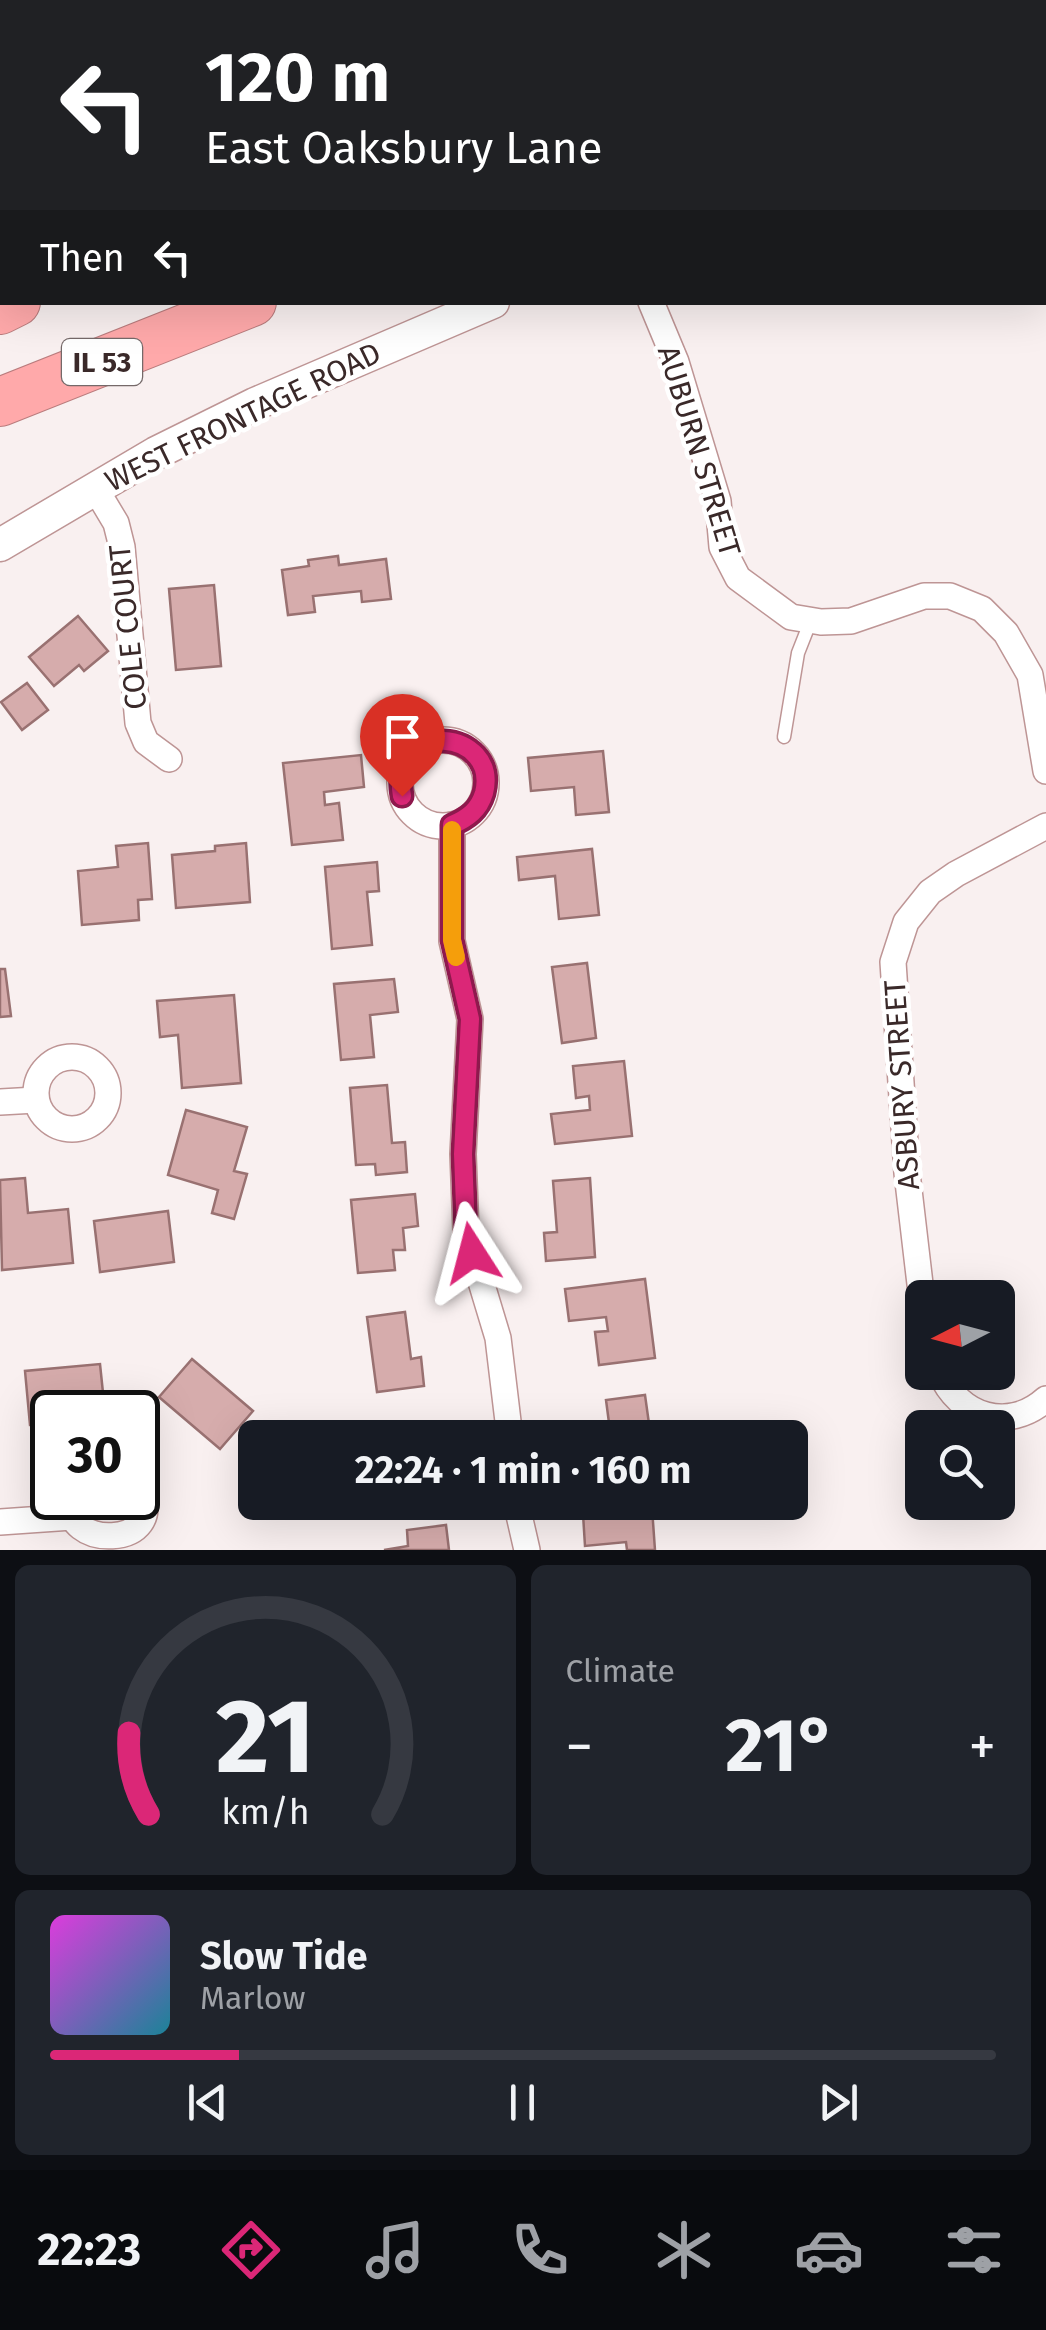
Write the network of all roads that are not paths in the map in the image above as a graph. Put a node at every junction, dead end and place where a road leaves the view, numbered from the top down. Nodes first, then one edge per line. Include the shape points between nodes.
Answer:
1 (245, 305) edge
2 (487, 305) edge
3 (651, 305) edge
4 (204, 322) junction
5 (0, 402) edge
6 (0, 438) edge
7 (95, 488) junction
8 (0, 546) edge
9 (811, 620) junction
10 (784, 736) dead end
11 (170, 759) dead end
12 (1046, 771) edge
13 (452, 825) dead end
14 (1046, 826) edge
15 (36, 1100) dead end
16 (0, 1102) edge
17 (920, 1280) edge
18 (953, 1390) edge
19 (1046, 1399) edge
20 (508, 1420) edge
21 (30, 1516) edge
22 (78, 1520) edge
23 (141, 1520) edge
24 (520, 1520) edge
25 (0, 1522) edge
26 (527, 1550) edge

1 - 4 highway, IL 53
2 - 7 street, WEST FRONTAGE ROAD via 255,404
3 - 9 street, AUBURN STREET via 676,362 718,501 722,547 738,578 791,617
4 - 5 highway, IL 53
4 - 6 highway via 64,408
7 - 8 street, WEST FRONTAGE ROAD
7 - 11 street, COLE COURT via 122,547 138,723 146,742
9 - 10 lane via 798,653
9 - 12 street, AUBURN STREET via 851,621 924,596 950,596 982,608 1030,675
13 - 20 street via 452,940 470,1019 466,1232 498,1338
14 - 17 street, ASBURY STREET via 930,892 906,922 893,962
15 - 16 street
18 - 19 street via 968,1410 996,1417 1032,1412
21 - 25 street
22 - 23 street via 84,1536 118,1543
24 - 26 street

